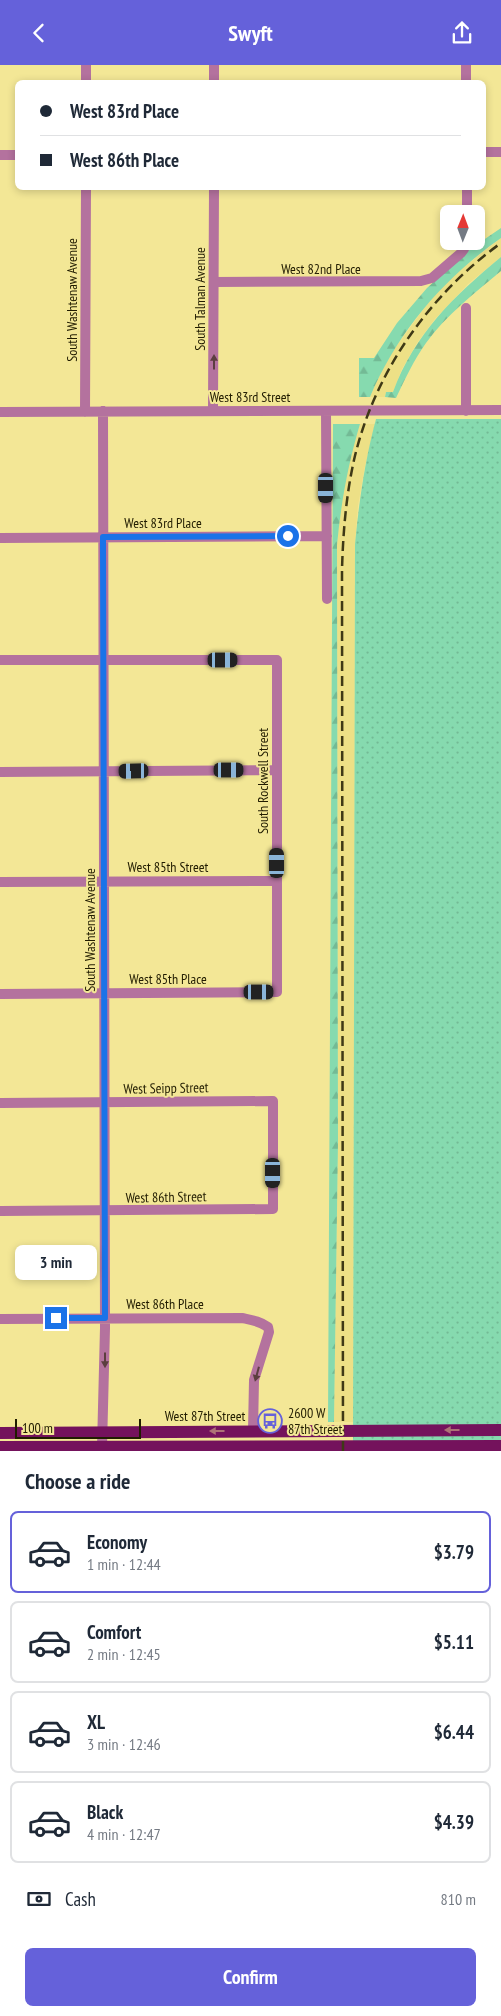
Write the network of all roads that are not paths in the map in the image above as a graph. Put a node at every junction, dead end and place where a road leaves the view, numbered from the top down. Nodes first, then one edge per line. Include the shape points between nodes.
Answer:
1 (86, 65) edge
2 (214, 65) edge
3 (466, 65) edge
4 (86, 80) edge
5 (214, 80) edge
6 (466, 80) edge
7 (486, 152) edge
8 (501, 152) edge
9 (0, 155) edge
10 (15, 155) edge
11 (86, 190) edge
12 (214, 190) edge
13 (467, 190) edge
14 (467, 205) edge
15 (463, 250) edge
16 (214, 282) junction
17 (466, 307) dead end
18 (501, 410) edge
19 (85, 411) junction
20 (103, 411) junction
21 (214, 411) junction
22 (326, 411) junction
23 (466, 411) junction
24 (0, 412) edge
25 (327, 536) junction
26 (103, 537) junction
27 (0, 538) edge
28 (327, 599) dead end
29 (0, 660) edge
30 (103, 660) junction
31 (277, 770) junction
32 (103, 771) junction
33 (0, 772) edge
34 (103, 881) junction
35 (277, 881) junction
36 (0, 882) edge
37 (277, 992) joint
38 (104, 993) junction
39 (0, 994) edge
40 (0, 1103) edge
41 (104, 1103) junction
42 (273, 1209) joint
43 (0, 1211) edge
44 (104, 1211) junction
45 (105, 1318) junction
46 (0, 1319) edge
47 (501, 1430) edge
48 (254, 1431) junction
49 (78, 1432) junction
50 (102, 1432) junction
51 (192, 1432) junction
52 (0, 1433) edge
53 (501, 1446) edge
54 (0, 1447) edge
55 (102, 1447) junction
56 (192, 1447) junction
57 (78, 1449) edge
58 (332, 1449) edge

1 - 4 street
2 - 5 street
3 - 6 street
7 - 8 street
9 - 10 street
11 - 19 street, South Washtenaw Avenue
12 - 16 street, South Talman Avenue
13 - 14 street
15 - 16 street, West 82nd Place via 428,280 416,282
21 -> 16 street, South Talman Avenue
17 - 23 street
18 - 23 street, West 83rd Street
19 - 20 street, West 83rd Street
19 - 24 street, West 83rd Street
20 - 21 street, West 83rd Street
20 - 26 street, South Washtenaw Avenue
21 - 22 street, West 83rd Street
22 - 23 street, West 83rd Street
22 - 25 street
25 - 26 street, West 83rd Place
25 - 28 street
26 - 27 street, West 83rd Place
26 - 30 street, South Washtenaw Avenue
29 - 30 street
30 - 31 street, South Rockwell Street via 277,660
30 - 32 street, South Washtenaw Avenue
31 - 32 street
31 - 35 street, South Rockwell Street
32 - 33 street
32 - 34 street, South Washtenaw Avenue
34 - 35 street, West 85th Street
34 - 36 street, West 85th Street
34 - 38 street, South Washtenaw Avenue
35 - 37 street, South Rockwell Street
37 - 38 street, West 85th Place
38 - 39 street, West 85th Place
38 - 41 street, South Washtenaw Avenue
40 - 41 street, West Seipp Street
41 - 42 street, West Seipp Street via 273,1101
41 - 44 street, South Washtenaw Avenue
42 - 44 street, West 86th Street
43 - 44 street, West 86th Street
44 - 45 street, South Washtenaw Avenue
45 - 46 street, West 86th Place
45 -> 48 street, West 86th Place via 242,1318 268,1327 269,1336 254,1380
45 -> 50 street, South Washtenaw Avenue
47 -> 48 main road, West 87th Street
48 -> 51 main road, West 87th Street
49 - 50 main road, West 87th Street
49 - 52 main road, West 87th Street
49 - 57 street
50 - 51 main road, West 87th Street
50 - 55 street, South Washtenaw Avenue
51 - 56 main road
53 - 58 main road
54 - 57 main road
55 - 56 main road
55 - 57 main road
56 - 58 main road

